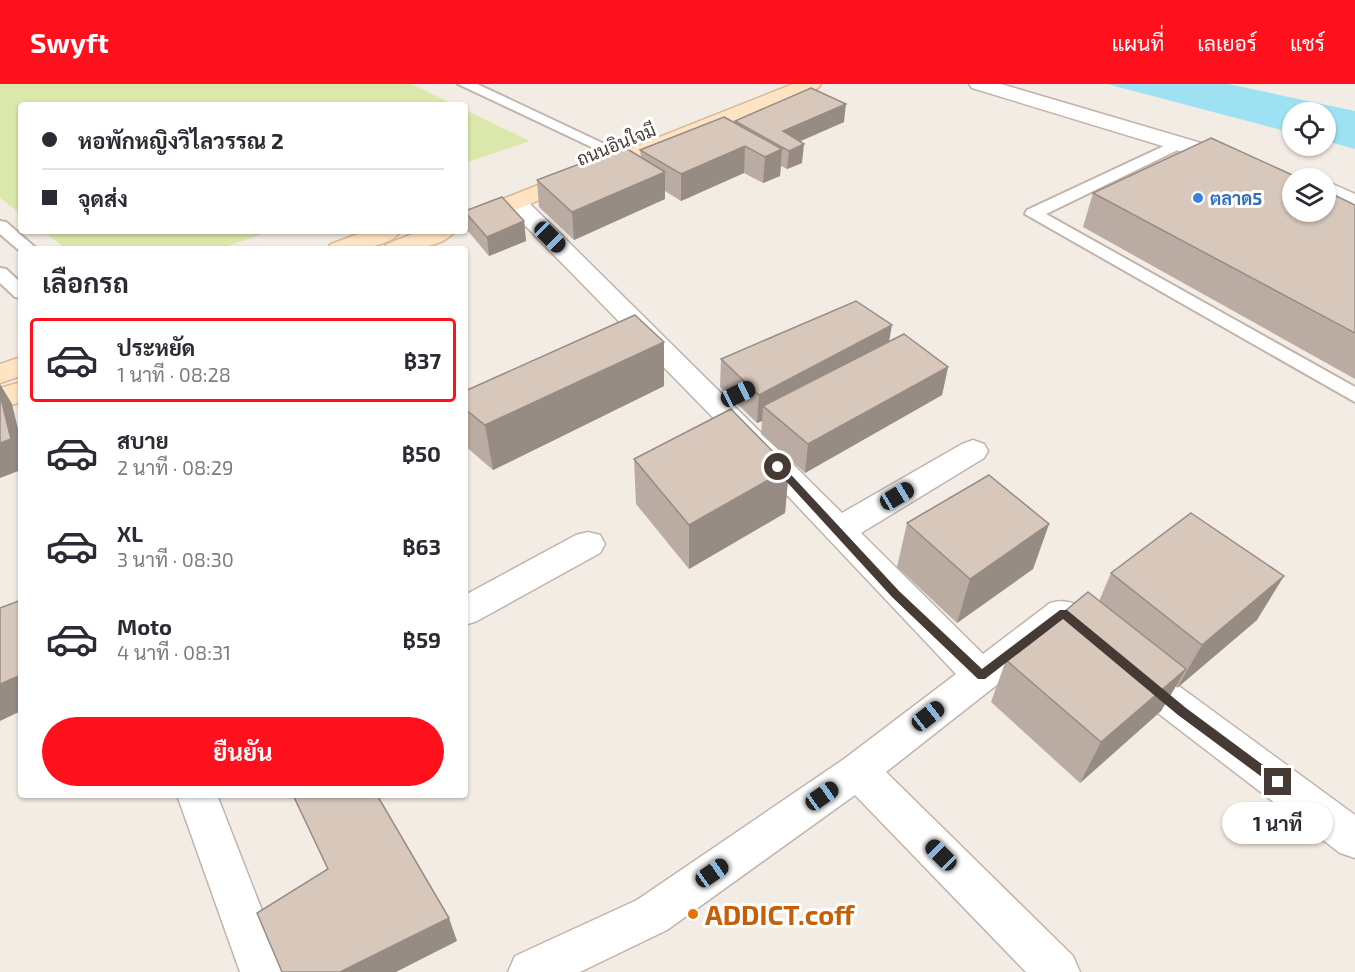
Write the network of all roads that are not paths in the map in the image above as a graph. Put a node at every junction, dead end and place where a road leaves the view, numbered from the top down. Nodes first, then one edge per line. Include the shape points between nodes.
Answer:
1 (766, 84) edge
2 (811, 84) edge
3 (979, 84) edge
4 (1029, 84) edge
5 (475, 86) edge
6 (1181, 143) junction
7 (607, 148) junction
8 (1285, 168) edge
9 (1282, 189) edge
10 (1336, 193) edge
11 (468, 201) edge
12 (516, 203) junction
13 (1355, 203) edge
14 (1336, 215) edge
15 (468, 222) edge
16 (1355, 224) edge
17 (0, 226) edge
18 (381, 234) edge
19 (435, 234) edge
20 (24, 246) edge
21 (348, 246) edge
22 (404, 246) edge
23 (0, 273) edge
24 (18, 290) edge
25 (18, 367) edge
26 (0, 374) edge
27 (748, 390) edge
28 (18, 392) edge
29 (1355, 396) edge
30 (0, 399) edge
31 (717, 404) junction
32 (973, 451) dead end
33 (839, 530) junction
34 (588, 544) dead end
35 (468, 609) edge
36 (981, 675) junction
37 (858, 771) junction
38 (198, 798) edge
39 (1355, 839) edge
40 (263, 972) edge
41 (531, 972) edge
42 (1057, 972) edge

1 - 7 main road, ถนนอินใจมี
2 - 12 main road, ถนนอินใจมี
3 - 6 street
4 - 8 street via 1206,136
5 - 7 lane
6 - 9 street
6 - 29 lane via 1033,213
7 - 11 main road, ถนนอินใจมี
10 - 13 street
12 - 15 main road, ถนนอินใจมี
12 - 31 street
14 - 16 street
17 - 20 lane
18 - 21 main road
19 - 22 main road
23 - 24 lane
25 - 26 main road
27 - 31 street
28 - 30 main road
31 - 33 street
32 - 33 street
33 - 36 street via 896,594
34 - 35 street
36 - 37 street
36 - 39 street via 1063,613 1182,712
37 - 41 street via 652,915
37 - 42 street
38 - 40 street

